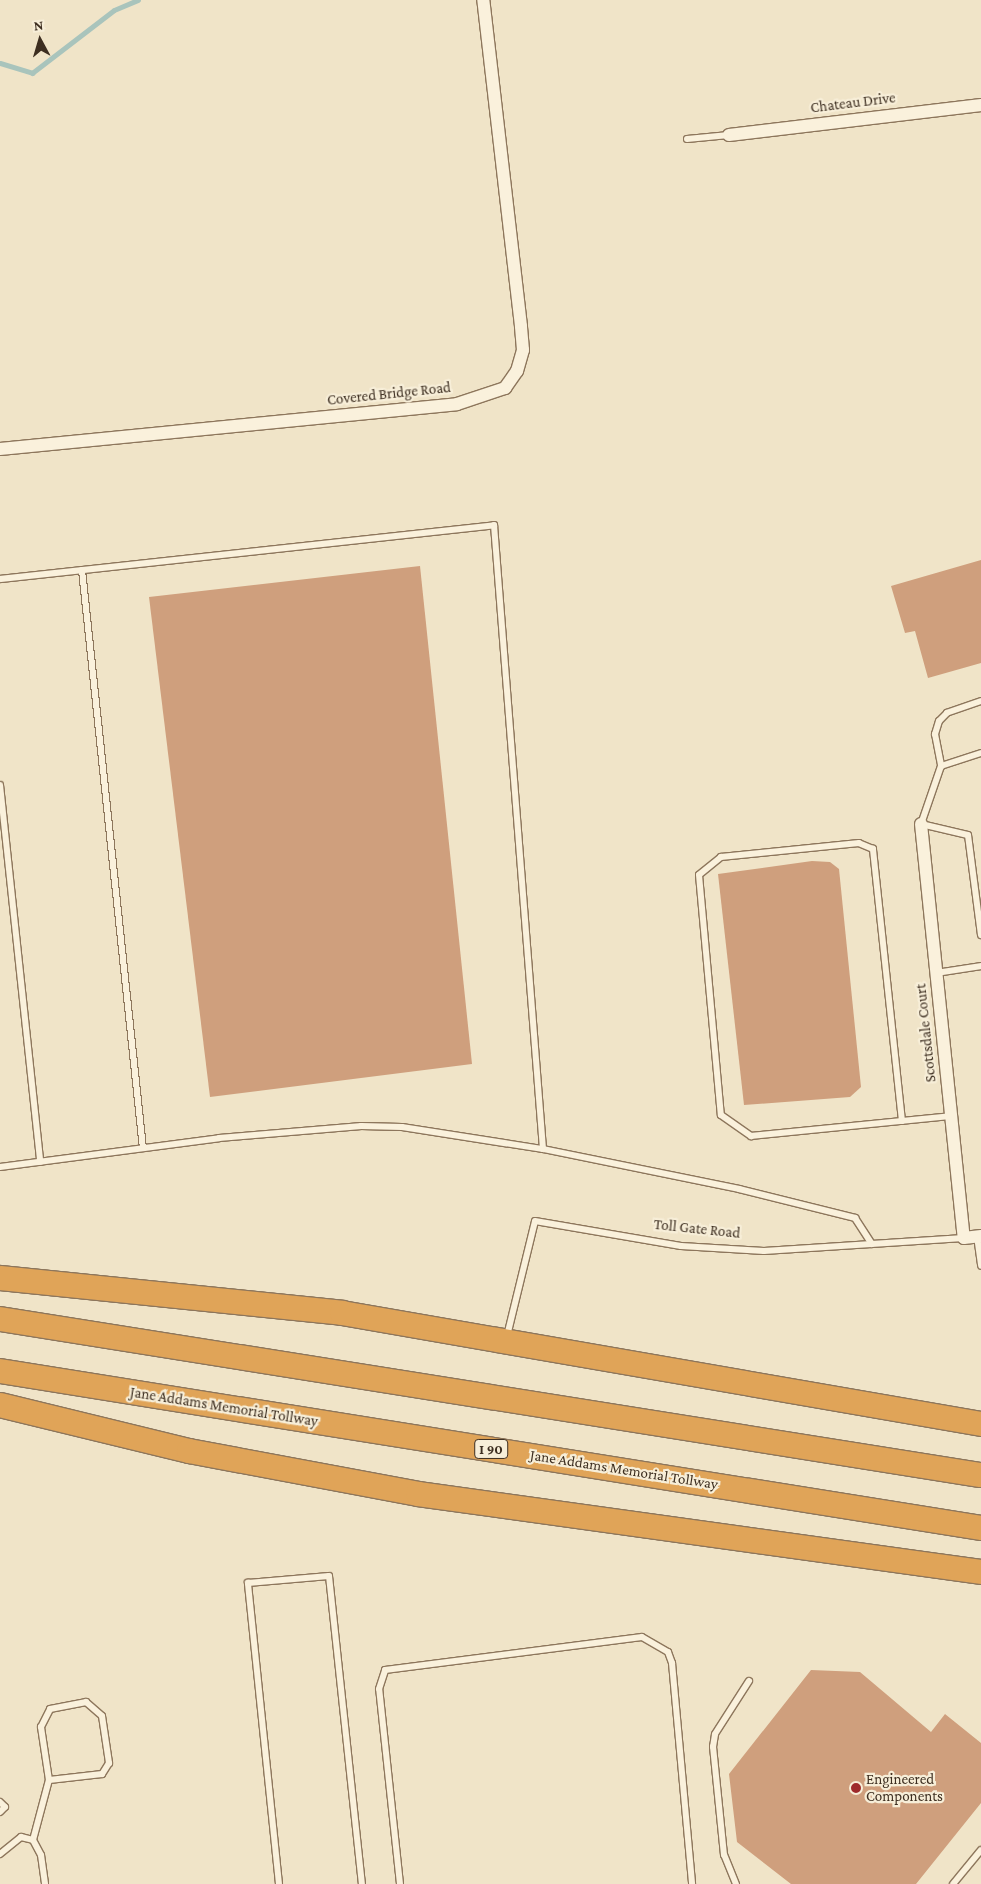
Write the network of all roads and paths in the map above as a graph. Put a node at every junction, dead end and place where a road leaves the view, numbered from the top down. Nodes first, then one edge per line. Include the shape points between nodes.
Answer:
1 (483, 0) edge
2 (981, 105) edge
3 (729, 135) joint
4 (686, 139) dead end
5 (0, 449) edge
6 (82, 570) junction
7 (0, 579) edge
8 (981, 702) edge
9 (981, 753) edge
10 (942, 766) junction
11 (0, 785) edge
12 (921, 824) junction
13 (981, 935) edge
14 (981, 966) edge
15 (936, 973) junction
16 (952, 1116) junction
17 (902, 1121) junction
18 (143, 1148) junction
19 (543, 1149) junction
20 (40, 1162) junction
21 (0, 1166) edge
22 (974, 1237) edge
23 (872, 1244) junction
24 (981, 1266) edge
25 (0, 1278) edge
26 (0, 1319) edge
27 (506, 1341) junction
28 (0, 1371) edge
29 (0, 1405) edge
30 (981, 1424) edge
31 (981, 1475) edge
32 (981, 1528) edge
33 (981, 1572) edge
34 (749, 1681) dead end
35 (49, 1780) junction
36 (0, 1802) edge
37 (0, 1812) edge
38 (33, 1840) junction
39 (981, 1850) edge
40 (0, 1854) edge
41 (45, 1884) edge
42 (279, 1884) edge
43 (362, 1884) edge
44 (400, 1884) edge
45 (692, 1884) edge
46 (736, 1884) edge
47 (953, 1884) edge

1 - 5 street, Covered Bridge Road via 522,334 517,371 505,388 457,404
2 - 3 street, Chateau Drive
3 - 4 lane
6 - 7 lane
6 - 18 lane
6 - 19 lane via 494,524
8 - 10 lane via 947,712 939,721 935,734
9 - 10 lane
10 - 12 lane
11 - 20 lane
12 - 13 lane via 968,835
12 - 15 street, Scottsdale Court
14 - 15 lane
15 - 16 street, Scottsdale Court
16 - 17 lane
16 - 22 street, Scottsdale Court
17 - 17 lane via 751,1136 721,1115 699,875 721,857 859,843 873,849
18 - 19 lane via 361,1126 446,1131
18 - 20 lane
19 - 23 lane via 739,1189 855,1218
20 - 21 lane
22 - 23 lane, Toll Gate Road
22 - 24 lane
23 - 27 lane, Toll Gate Road via 764,1252 681,1246 535,1221
25 - 27 highway via 342,1313
26 - 31 highway
27 - 30 highway
28 - 32 highway, Jane Addams Memorial Tollway / I 90
29 - 33 highway via 189,1451 418,1494
34 - 46 lane via 715,1734 713,1752 724,1855
35 - 35 lane via 41,1727 50,1708 86,1702 102,1716 109,1763 102,1774
35 - 38 lane
36 - 37 lane via 5,1807
38 - 40 lane via 21,1837
38 - 41 lane via 41,1855
39 - 47 lane
42 - 43 lane via 248,1583 329,1576
44 - 45 lane via 379,1689 385,1670 642,1637 668,1652 672,1663

